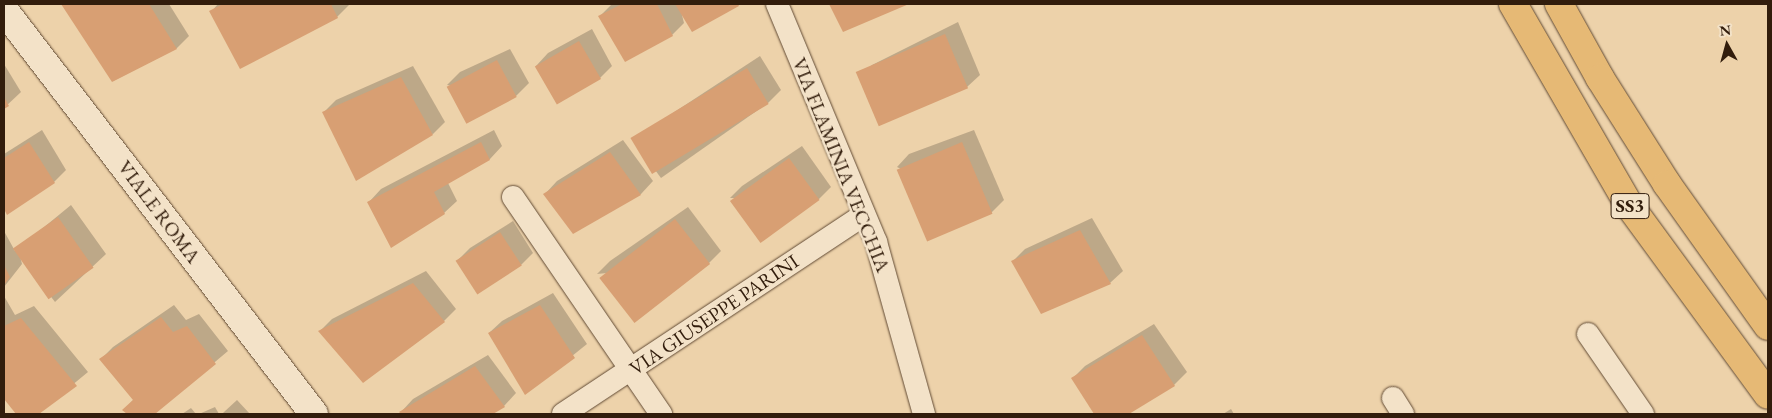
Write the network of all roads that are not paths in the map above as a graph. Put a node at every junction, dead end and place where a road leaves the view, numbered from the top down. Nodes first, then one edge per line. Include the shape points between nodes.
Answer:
1 (777, 4) edge
2 (1513, 4) edge
3 (1559, 4) edge
4 (4, 10) edge
5 (513, 197) dead end
6 (864, 215) junction
7 (1768, 326) edge
8 (1588, 334) dead end
9 (631, 370) junction
10 (1768, 395) edge
11 (314, 414) edge
12 (563, 414) edge
13 (661, 414) edge
14 (924, 414) edge
15 (1643, 414) edge

1 - 6 street, VIA FLAMINIA VECCHIA
2 - 10 highway, SS3 via 1629,205
3 - 7 highway, SS3 via 1600,78 1667,184
4 - 11 main road, VIALE ROMA
5 - 9 street
6 - 9 street, VIA GIUSEPPE PARINI
6 - 14 street, VIA FLAMINIA VECCHIA via 876,242
8 - 15 street
9 - 12 street, VIA GIUSEPPE PARINI
9 - 13 street

